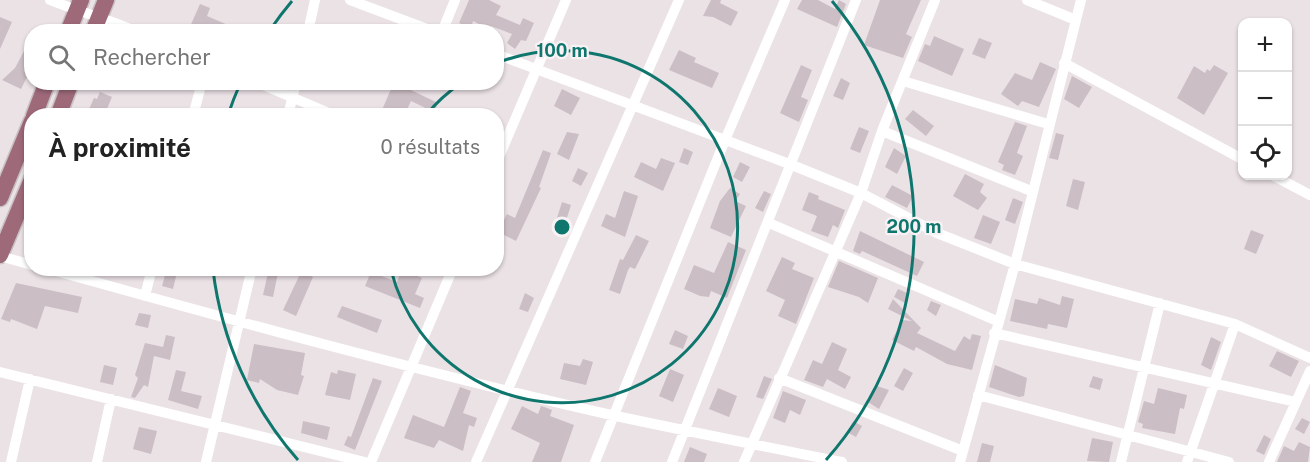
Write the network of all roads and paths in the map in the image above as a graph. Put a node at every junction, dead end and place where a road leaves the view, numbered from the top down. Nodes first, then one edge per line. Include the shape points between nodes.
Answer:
1 (50, 0) edge
2 (315, 0) edge
3 (350, 0) edge
4 (455, 0) edge
5 (566, 0) edge
6 (679, 0) edge
7 (785, 0) edge
8 (856, 0) edge
9 (935, 0) edge
10 (1027, 0) edge
11 (1081, 0) edge
12 (79, 5) edge
13 (103, 8) edge
14 (1076, 20) junction
15 (71, 24) edge
16 (96, 24) edge
17 (126, 24) edge
18 (310, 24) edge
19 (414, 24) edge
20 (444, 24) edge
21 (504, 57) edge
22 (1064, 63) junction
23 (536, 69) junction
24 (903, 81) junction
25 (44, 90) edge
26 (68, 90) edge
27 (200, 90) edge
28 (274, 90) edge
29 (294, 90) edge
30 (292, 98) junction
31 (632, 105) junction
32 (37, 108) edge
33 (61, 108) edge
34 (195, 108) edge
35 (290, 108) edge
36 (316, 108) edge
37 (1048, 124) junction
38 (882, 131) junction
39 (24, 140) edge
40 (725, 140) junction
41 (504, 145) edge
42 (1238, 157) edge
43 (792, 165) junction
44 (1282, 180) edge
45 (1031, 191) junction
46 (861, 194) junction
47 (1310, 195) edge
48 (0, 198) edge
49 (24, 198) edge
50 (769, 223) junction
51 (836, 251) junction
52 (0, 255) edge
53 (24, 262) edge
54 (1014, 264) junction
55 (74, 276) edge
56 (150, 276) edge
57 (250, 276) edge
58 (450, 276) edge
59 (145, 296) junction
60 (1160, 303) junction
61 (997, 321) junction
62 (239, 323) junction
63 (1235, 324) junction
64 (994, 333) junction
65 (1310, 358) edge
66 (412, 366) junction
67 (1145, 366) junction
68 (1310, 371) edge
69 (0, 372) edge
70 (779, 378) junction
71 (30, 379) junction
72 (1214, 382) junction
73 (508, 390) junction
74 (978, 395) junction
75 (111, 399) junction
76 (1296, 402) junction
77 (615, 416) junction
78 (216, 425) junction
79 (685, 430) junction
80 (1128, 434) junction
81 (751, 444) junction
82 (962, 456) edge
83 (1188, 456) edge
84 (11, 462) edge
85 (97, 462) edge
86 (206, 462) edge
87 (365, 462) edge
88 (371, 462) edge
89 (477, 462) edge
90 (595, 462) edge
91 (672, 462) edge
92 (744, 462) edge
93 (842, 462) edge
94 (1121, 462) edge
95 (1229, 462) edge
96 (1269, 462) edge

1 - 12 street
2 - 18 street
3 - 19 street
4 - 20 street
5 - 23 street
6 - 31 street
7 - 40 street
8 - 43 street
9 - 24 street
10 - 14 street
11 - 14 street
12 - 13 street
12 - 15 main road
13 - 16 main road
13 - 17 street
14 - 22 street
21 - 23 street
22 - 37 street
22 - 42 street
23 - 31 street
23 - 41 street
24 - 37 street
24 - 38 street
25 - 32 main road
26 - 33 main road
27 - 34 street
28 - 30 street
29 - 30 street
30 - 35 street
30 - 36 street
31 - 40 street
31 - 73 street
37 - 45 street
38 - 45 street
38 - 46 street
39 - 48 main road
40 - 43 street
40 - 77 street
43 - 46 street
43 - 50 street
44 - 47 street
45 - 54 street
46 - 51 street
46 - 54 street via 938,233
49 - 52 main road
50 - 51 street
50 - 79 street
51 - 61 street
51 - 70 street
52 - 53 street
54 - 60 street
54 - 61 street
55 - 59 street
56 - 59 street
57 - 62 street
58 - 66 street
59 - 62 street
60 - 63 street
60 - 67 street
61 - 64 street
62 - 66 street
62 - 78 street
63 - 65 street
63 - 72 street
64 - 67 street
64 - 74 street
66 - 73 street
66 - 88 street
67 - 72 street
67 - 80 street
68 - 76 street
69 - 71 street
70 - 81 street
70 - 82 street
71 - 75 street
71 - 84 street
72 - 76 street
72 - 83 street
73 - 77 street
73 - 89 street
74 - 80 street
74 - 82 street
75 - 78 street
75 - 85 street
76 - 96 street
77 - 79 street
77 - 90 street
78 - 86 street
78 - 87 street
79 - 81 street
79 - 91 street
80 - 83 street
80 - 94 street
81 - 92 street
81 - 93 street
83 - 95 street

